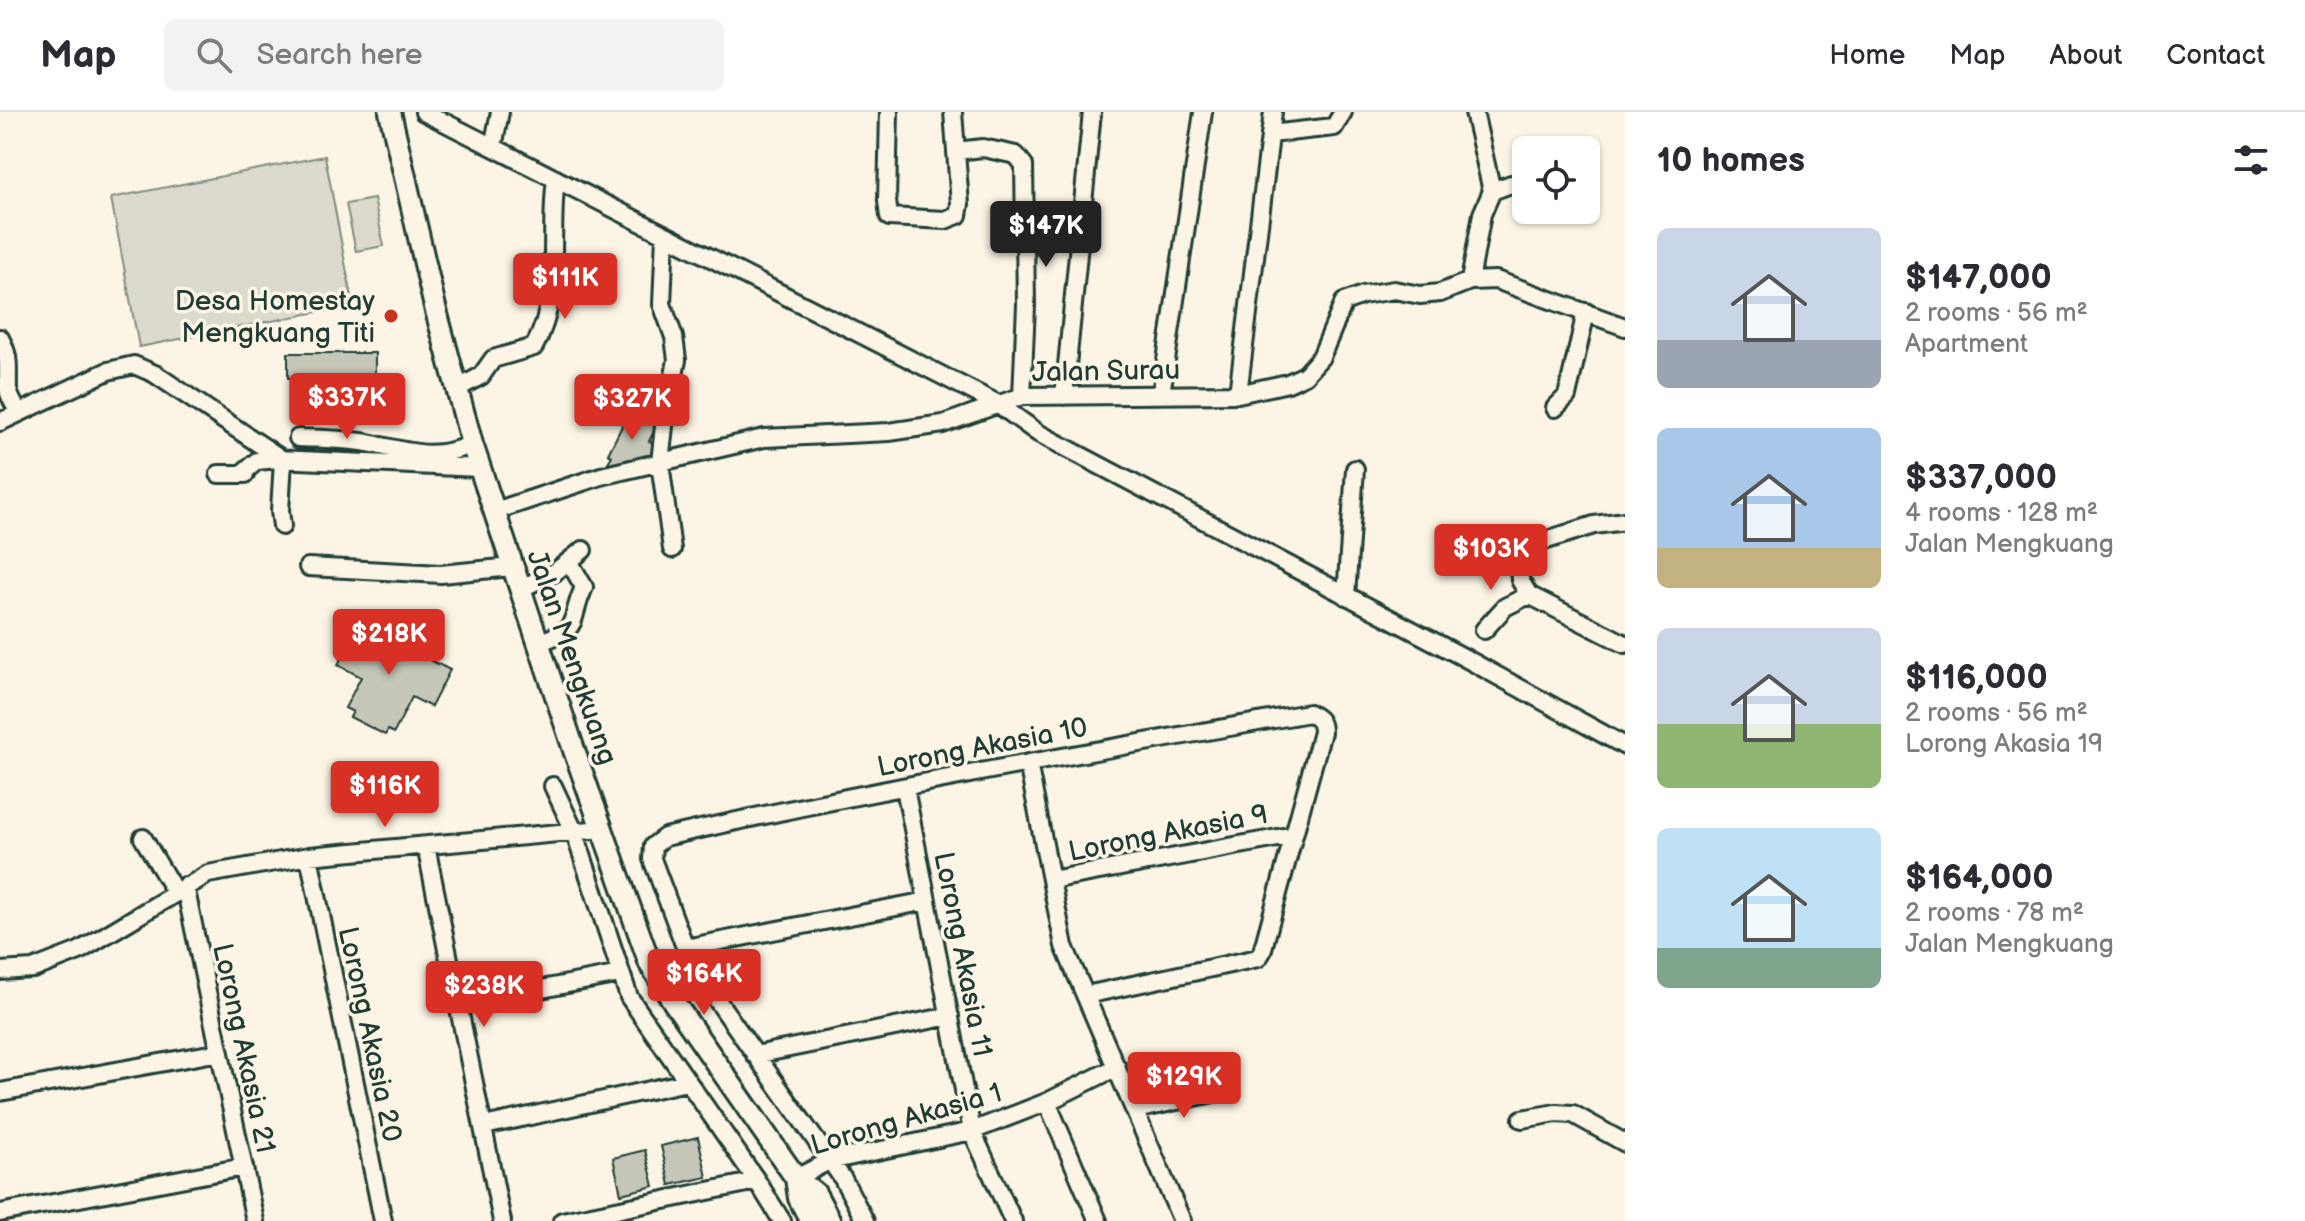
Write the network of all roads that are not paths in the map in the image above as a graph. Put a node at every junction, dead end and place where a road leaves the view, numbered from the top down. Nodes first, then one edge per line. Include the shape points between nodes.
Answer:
1 (391, 112) edge
2 (424, 112) edge
3 (500, 112) edge
4 (889, 112) edge
5 (953, 112) edge
6 (1092, 112) edge
7 (1203, 112) edge
8 (1273, 112) edge
9 (1343, 112) edge
10 (1474, 112) edge
11 (1270, 134) junction
12 (493, 147) junction
13 (956, 151) junction
14 (556, 179) junction
15 (1512, 184) edge
16 (1492, 191) junction
17 (665, 235) junction
18 (1470, 281) junction
19 (1586, 312) junction
20 (1625, 327) edge
21 (0, 338) edge
22 (456, 389) junction
23 (1161, 394) junction
24 (1238, 394) junction
25 (1022, 396) junction
26 (1064, 396) junction
27 (998, 404) junction
28 (1555, 408) dead end
29 (19, 413) junction
30 (0, 422) edge
31 (298, 438) dead end
32 (365, 443) junction
33 (466, 446) junction
34 (283, 460) junction
35 (364, 461) junction
36 (660, 463) junction
37 (472, 468) junction
38 (1355, 469) dead end
39 (219, 474) dead end
40 (495, 511) junction
41 (1625, 521) edge
42 (282, 526) dead end
43 (672, 549) dead end
44 (583, 550) dead end
45 (569, 561) junction
46 (308, 567) dead end
47 (512, 567) junction
48 (520, 589) junction
49 (1529, 595) junction
50 (1346, 596) junction
51 (1484, 630) dead end
52 (538, 643) junction
53 (1625, 644) edge
54 (1625, 746) edge
55 (1028, 763) junction
56 (553, 786) dead end
57 (905, 788) junction
58 (602, 829) junction
59 (574, 831) junction
60 (1294, 835) junction
61 (143, 838) dead end
62 (426, 846) junction
63 (309, 856) junction
64 (1051, 880) junction
65 (180, 889) junction
66 (927, 901) junction
67 (685, 948) junction
68 (0, 971) edge
69 (620, 974) junction
70 (1086, 995) junction
71 (458, 1005) junction
72 (950, 1016) junction
73 (220, 1052) junction
74 (755, 1055) junction
75 (1117, 1067) junction
76 (687, 1082) junction
77 (1223, 1091) dead end
78 (0, 1092) edge
79 (1047, 1102) junction
80 (1135, 1110) junction
81 (1522, 1119) dead end
82 (484, 1126) junction
83 (972, 1131) junction
84 (1625, 1143) edge
85 (829, 1161) junction
86 (244, 1167) junction
87 (796, 1178) junction
88 (757, 1181) junction
89 (0, 1213) edge
90 (255, 1221) edge
91 (383, 1221) edge
92 (502, 1221) edge
93 (562, 1221) edge
94 (782, 1221) edge
95 (811, 1221) edge
96 (830, 1221) edge
97 (865, 1221) edge
98 (1013, 1221) edge
99 (1098, 1221) edge
100 (1182, 1221) edge

1 - 22 main road, Jalan Mengkuang
2 - 12 street
3 - 12 street
4 - 13 street via 889,217 945,220 958,215
5 - 13 street
6 - 26 street
7 - 23 street
8 - 11 street
9 - 11 street via 1334,127
10 - 16 street
11 - 24 street
12 - 14 street
13 - 25 street via 994,150 1016,155 1024,165
14 - 17 street
14 - 22 street via 553,286 540,336 534,347 493,359 481,376
15 - 16 street
16 - 18 street via 1482,214
17 - 27 street
17 - 36 street via 662,304 677,360
18 - 19 street, Jalan Surau via 1496,280
18 - 24 street, Jalan Surau via 1440,293 1394,290 1344,302 1321,357 1305,375
19 - 20 street, Jalan Surau
19 - 28 street via 1567,396
21 - 29 street via 7,351 8,390
22 - 33 main road, Jalan Mengkuang
23 - 24 street, Jalan Surau
23 - 26 street, Jalan Surau
25 - 26 street, Jalan Surau
25 - 27 street, Jalan Surau
27 - 36 street, Jalan Surau via 943,424 764,438
27 - 50 street via 1038,433
29 - 30 street
29 - 34 street via 108,371 134,365
31 - 32 street
32 - 33 street via 409,453 449,454
32 - 35 street
33 - 37 main road, Jalan Mengkuang
34 - 35 street
34 - 39 street via 257,461 245,474
34 - 42 street
35 - 37 street
36 - 40 street, Jalan Surau
36 - 43 street
37 - 40 main road, Jalan Mengkuang
38 - 50 street
40 - 47 main road, Jalan Mengkuang
41 - 49 street via 1522,548 1520,580
44 - 45 street
45 - 48 street
45 - 52 street via 584,587 573,626
46 - 47 street via 441,574
47 - 48 main road, Jalan Mengkuang
48 - 52 main road, Jalan Mengkuang
49 - 51 street via 1505,607
49 - 53 street
50 - 54 street
52 - 58 main road, Jalan Mengkuang
55 - 57 street, Lorong Akasia 10
55 - 60 street, Lorong Akasia 10 via 1309,713 1322,723 1322,732
55 - 64 street
56 - 59 street
57 - 66 street, Lorong Akasia 11
57 - 67 street, Lorong Akasia 10 via 665,837 653,846 652,859
58 - 59 street
58 - 87 main road, Jalan Mengkuang via 650,964
59 - 62 street
59 - 69 street
60 - 64 street, Lorong Akasia 9
60 - 70 street via 1258,958
61 - 65 street, Lorong Akasia 21
62 - 63 street
62 - 71 street
63 - 65 street via 208,874
63 - 91 street, Lorong Akasia 20
64 - 70 street via 1064,946
65 - 68 street via 79,951 33,969
65 - 73 street, Lorong Akasia 21
66 - 67 street
66 - 72 street, Lorong Akasia 11
67 - 74 street
69 - 71 street
69 - 76 street via 629,997
70 - 75 street
71 - 82 street
72 - 74 street
72 - 83 street, Lorong Akasia 11
73 - 78 street
73 - 86 street, Lorong Akasia 21
74 - 85 street
75 - 79 street, Lorong Akasia 1
75 - 80 street
76 - 82 street
76 - 88 street
77 - 80 street
79 - 83 street, Lorong Akasia 1
79 - 99 street
80 - 100 street
81 - 84 street via 1573,1114
82 - 92 street
83 - 85 street, Lorong Akasia 1
83 - 98 street, Lorong Akasia 11
85 - 87 street, Lorong Akasia 1
85 - 97 street
86 - 89 street
86 - 90 street, Lorong Akasia 21
87 - 95 main road, Jalan Mengkuang
87 - 96 main road, Jalan Mengkuang via 815,1193
88 - 93 street
88 - 94 street

